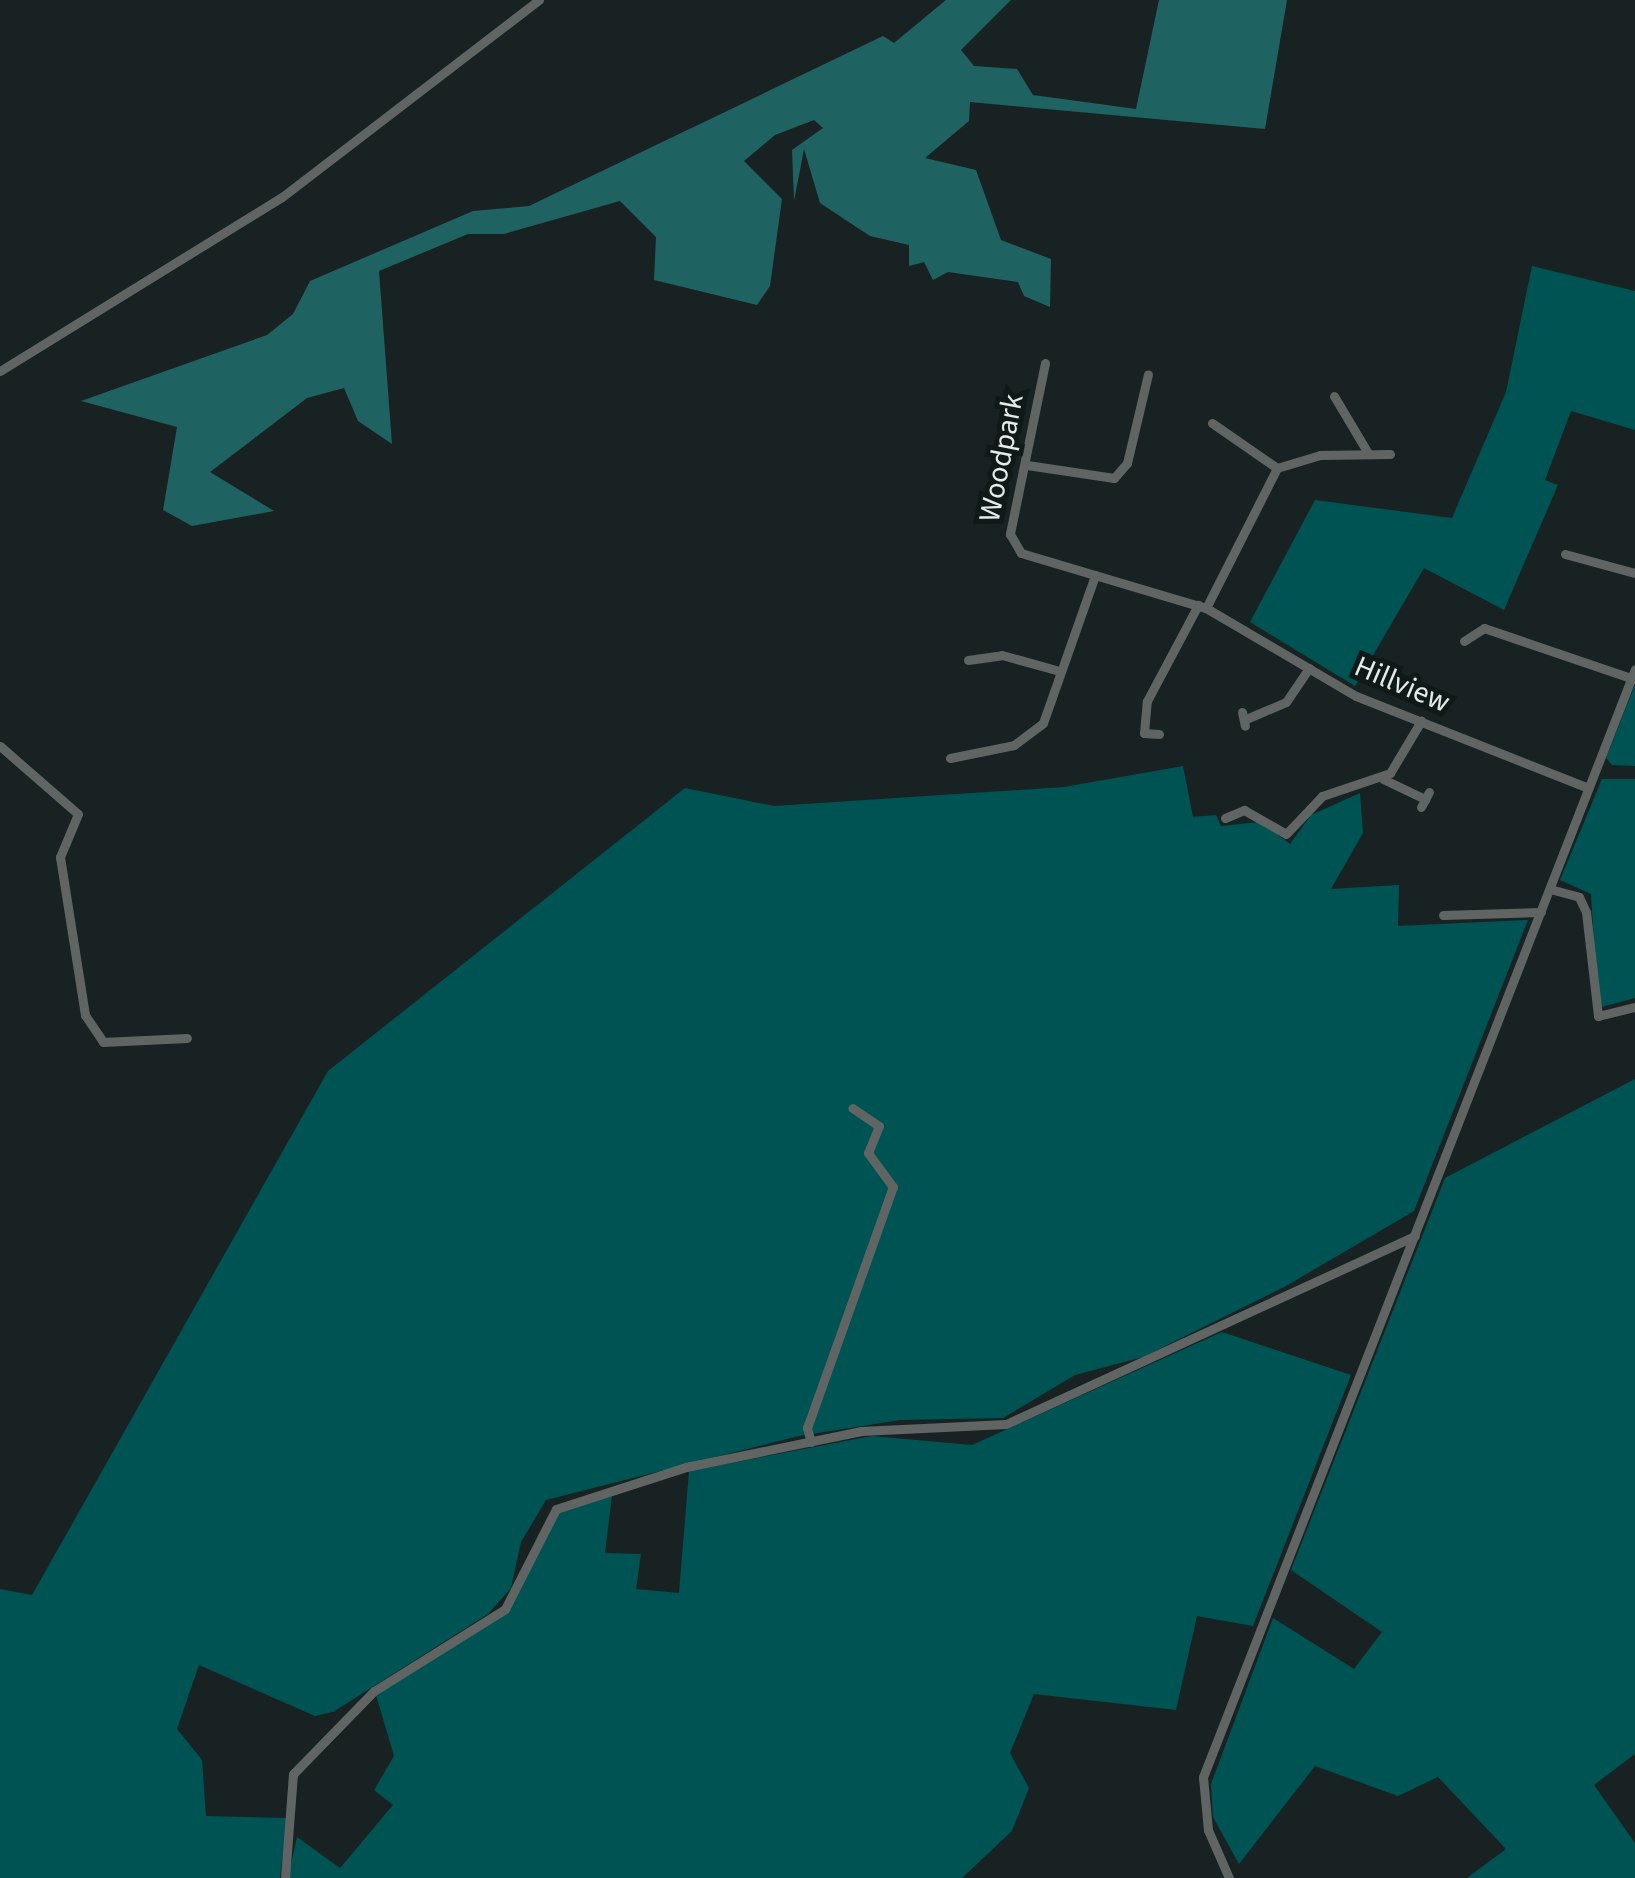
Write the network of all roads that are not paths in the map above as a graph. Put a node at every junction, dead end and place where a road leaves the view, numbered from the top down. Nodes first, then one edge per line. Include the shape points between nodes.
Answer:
1 (538, 0) edge
2 (1046, 363) dead end
3 (0, 371) edge
4 (1148, 374) dead end
5 (1334, 396) dead end
6 (1212, 423) dead end
7 (1368, 454) junction
8 (1390, 454) dead end
9 (1027, 465) junction
10 (1277, 468) junction
11 (1565, 554) dead end
12 (1635, 574) edge
13 (1095, 576) junction
14 (1141, 585) joint
15 (1202, 606) junction
16 (1464, 641) dead end
17 (966, 659) dead end
18 (1308, 668) junction
19 (1056, 670) junction
20 (1633, 673) edge
21 (1244, 719) dead end
22 (1421, 721) junction
23 (1159, 734) dead end
24 (0, 746) edge
25 (950, 758) dead end
26 (1383, 779) junction
27 (1588, 788) junction
28 (1425, 800) dead end
29 (1225, 818) dead end
30 (1550, 890) junction
31 (1542, 912) junction
32 (1444, 915) dead end
33 (1635, 1006) edge
34 (187, 1038) dead end
35 (852, 1108) dead end
36 (1415, 1236) junction
37 (811, 1442) junction
38 (284, 1878) edge
39 (1229, 1878) edge

1 - 3 street via 282,197
2 - 9 street, Woodpark
4 - 9 street via 1127,463 1114,478
5 - 7 street
6 - 10 street
7 - 8 street
7 - 10 street
9 - 13 street, Woodpark via 1014,546
10 - 15 street
11 - 12 street
13 - 14 street, Woodpark
13 - 19 street
14 - 15 street, Hillview
15 - 18 street, Hillview
15 - 23 street via 1147,701 1144,733
16 - 20 street via 1484,628
17 - 19 street via 1002,655
18 - 21 street via 1286,702
18 - 22 street, Hillview
19 - 25 street via 1050,711 1034,732
20 - 27 street
22 - 26 street
22 - 27 street, Hillview
24 - 34 street via 78,814 60,856 85,1015 103,1042
26 - 28 street
26 - 29 street via 1322,796 1286,834 1244,810
27 - 30 street
30 - 31 street
30 - 33 street via 1579,896 1586,912 1598,1016
31 - 32 street
31 - 36 street
35 - 37 street via 879,1126 868,1153 893,1186 808,1428
36 - 37 street via 1006,1424
36 - 39 street via 1203,1776 1208,1830
37 - 38 street via 686,1467 556,1509 504,1609 374,1692 293,1774

